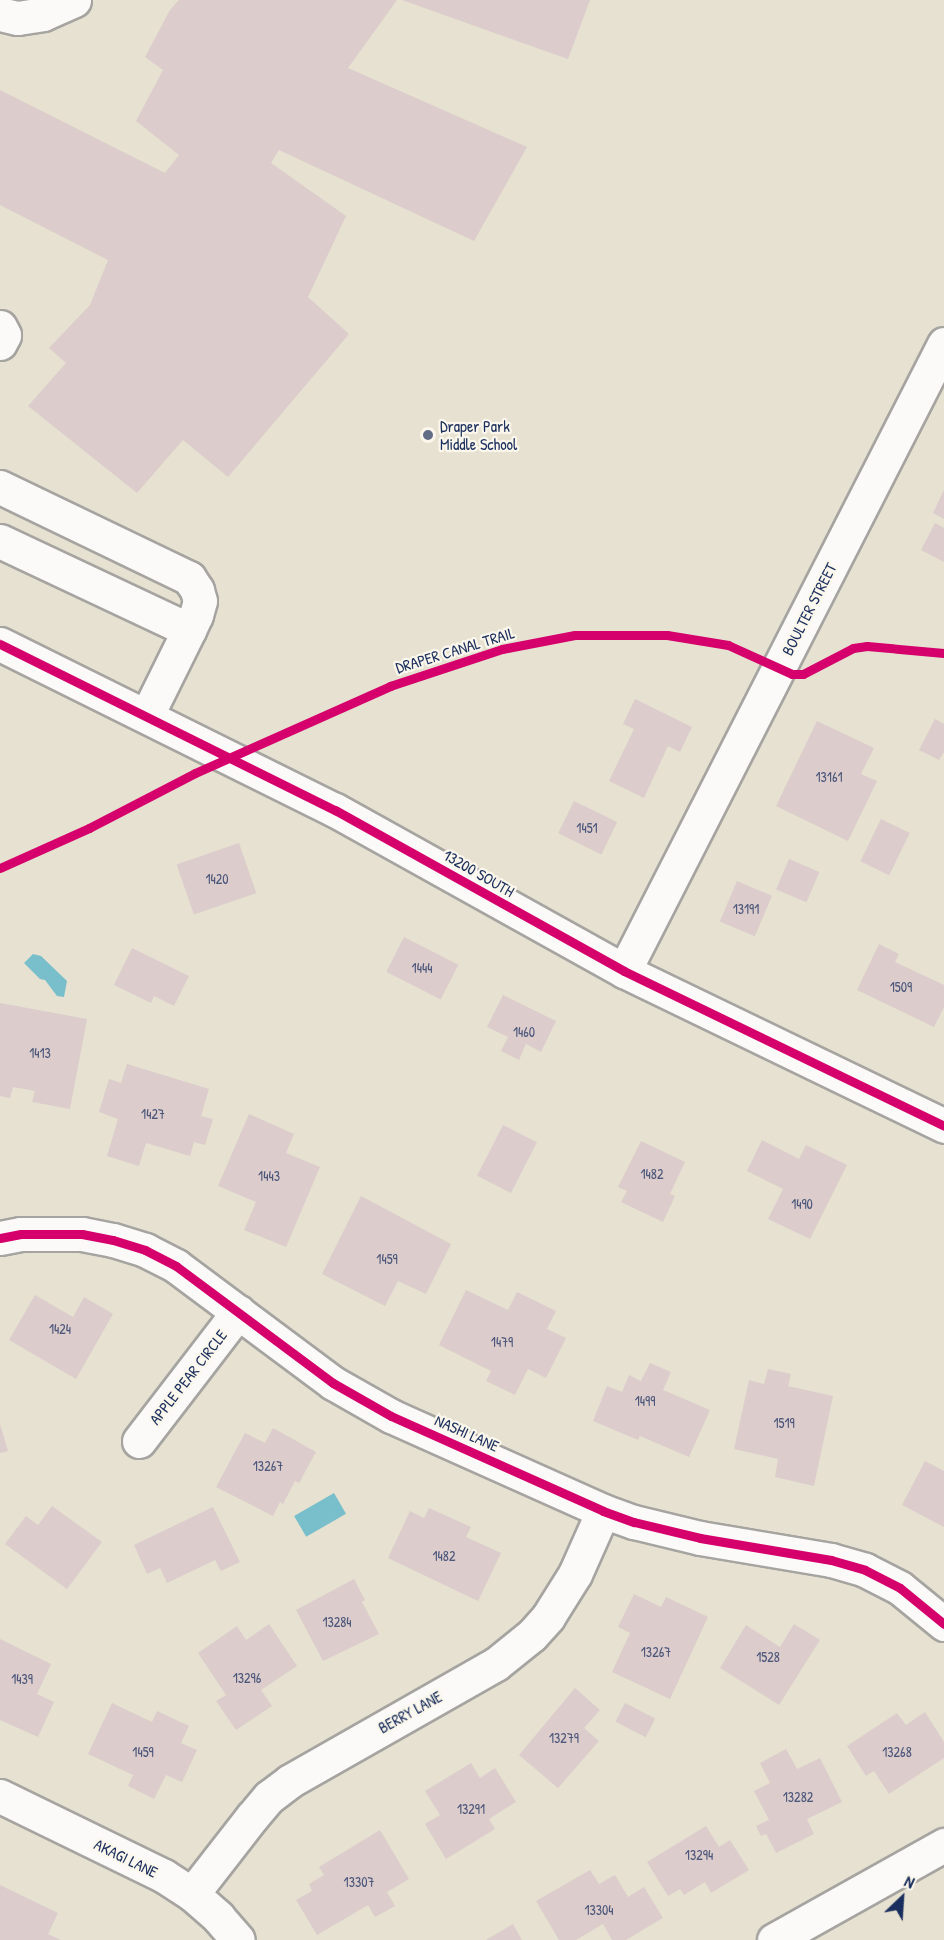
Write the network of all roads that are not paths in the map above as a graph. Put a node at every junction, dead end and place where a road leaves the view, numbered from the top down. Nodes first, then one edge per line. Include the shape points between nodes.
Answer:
1 (74, 0) edge
2 (0, 14) edge
3 (0, 327) edge
4 (0, 343) edge
5 (944, 344) edge
6 (0, 487) edge
7 (0, 540) edge
8 (189, 630) junction
9 (0, 644) edge
10 (147, 715) junction
11 (624, 971) junction
12 (944, 1126) edge
13 (0, 1238) edge
14 (238, 1312) junction
15 (139, 1441) dead end
16 (603, 1511) junction
17 (944, 1624) edge
18 (0, 1796) edge
19 (944, 1845) edge
20 (192, 1894) junction
21 (238, 1940) edge
22 (774, 1940) edge

1 - 2 street via 43,14 18,18
3 - 4 street via 4,335
5 - 11 street, BOULTER STREET
6 - 8 street via 189,578 200,601
7 - 8 street
8 - 10 street
9 - 10 street, 13200 SOUTH
10 - 11 street, 13200 SOUTH via 335,810
11 - 12 street, 13200 SOUTH
13 - 14 street, NASHI LANE via 50,1232 113,1240 176,1266
14 - 15 street, APPLE PEAR CIRCLE
14 - 16 street, NASHI LANE via 305,1364 362,1401
16 - 17 street, NASHI LANE via 666,1531 831,1560 865,1570 900,1588
16 - 20 street, BERRY LANE via 575,1574 532,1635 496,1664 290,1781 269,1797
18 - 20 street, AKAGI LANE via 135,1861
19 - 22 street
20 - 21 street, AKAGI LANE

